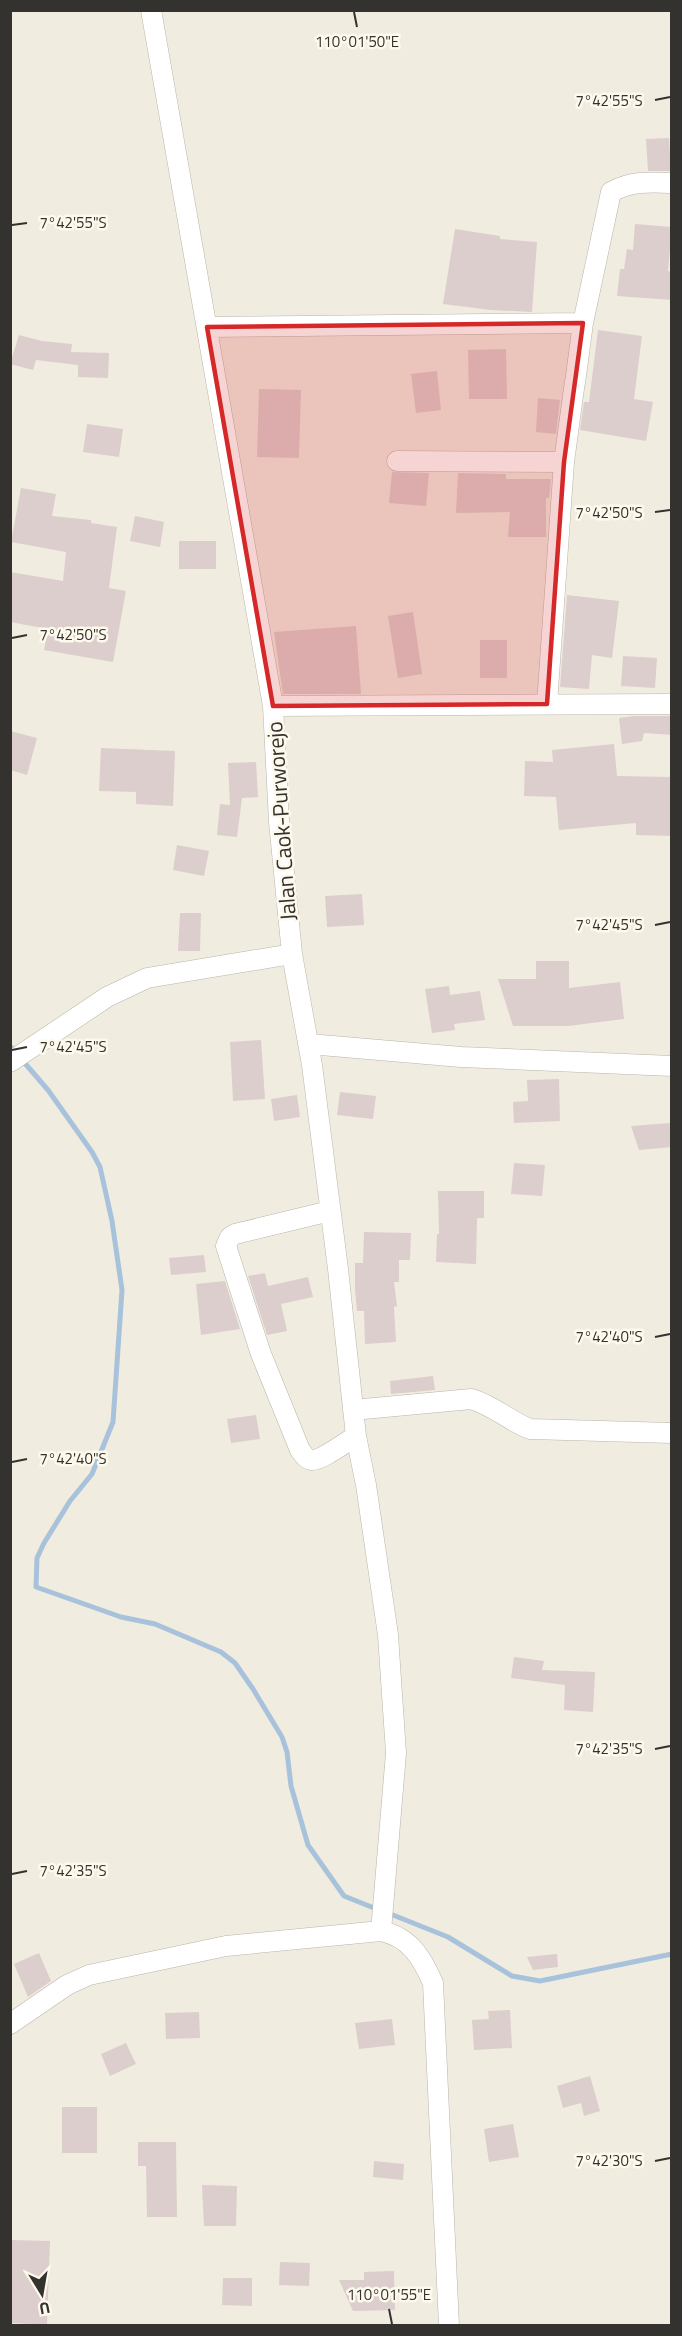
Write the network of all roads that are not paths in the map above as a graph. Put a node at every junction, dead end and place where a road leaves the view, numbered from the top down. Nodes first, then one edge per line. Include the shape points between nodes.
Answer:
1 (152, 10) edge
2 (672, 183) edge
3 (583, 323) junction
4 (207, 327) junction
5 (397, 461) dead end
6 (564, 462) junction
7 (547, 704) junction
8 (672, 704) edge
9 (273, 706) junction
10 (292, 954) junction
11 (309, 1044) junction
12 (10, 1062) edge
13 (672, 1066) edge
14 (330, 1212) junction
15 (353, 1410) junction
16 (672, 1432) edge
17 (356, 1436) junction
18 (382, 1924) junction
19 (10, 2024) edge
20 (449, 2325) edge

1 - 4 street
2 - 3 street via 637,182 611,192
3 - 4 street
3 - 6 street
4 - 9 street
5 - 6 street
6 - 7 street
7 - 8 street, Jalan Caok-Purworejo
7 - 9 street, Jalan Caok-Purworejo
9 - 10 street, Jalan Caok-Purworejo
10 - 11 street
10 - 12 street, Jalan Caok-Purworejo via 147,978 107,997
11 - 13 street via 461,1057
11 - 14 street
14 - 15 street
14 - 17 street via 235,1234 226,1246 261,1354 300,1450 311,1460
15 - 16 street via 471,1399 530,1428
15 - 17 street
17 - 18 street via 387,1635 395,1741
18 - 19 street via 226,1946 89,1975 67,1985
18 - 20 street via 418,1953 434,1983

